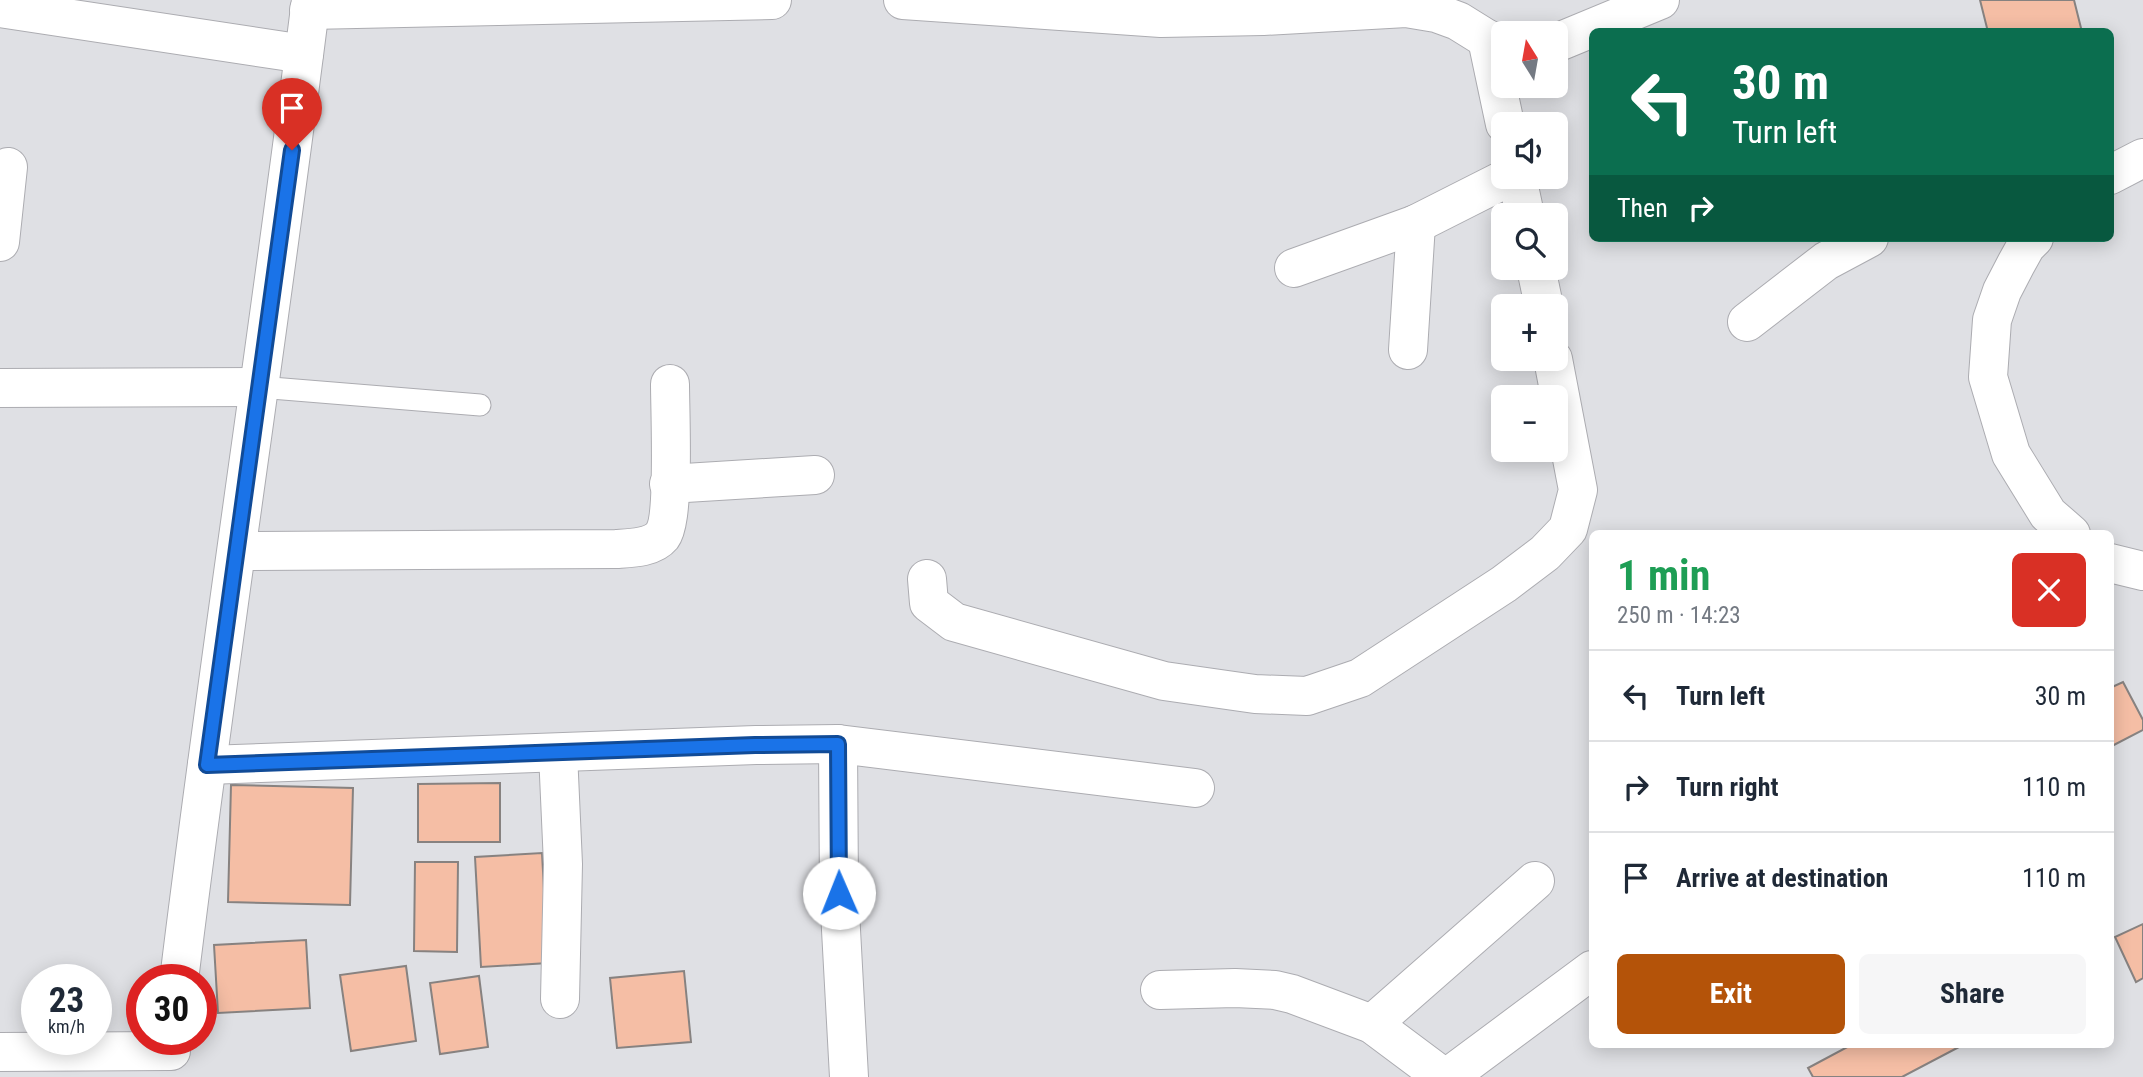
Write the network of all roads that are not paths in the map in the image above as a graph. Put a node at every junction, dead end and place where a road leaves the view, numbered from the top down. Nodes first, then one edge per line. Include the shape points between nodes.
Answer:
1 (772, 0) edge
2 (903, 0) edge
3 (1041, 4) edge
4 (310, 5) edge
5 (0, 8) edge
6 (1646, 14) edge
7 (1603, 28) edge
8 (1589, 32) edge
9 (1568, 39) edge
10 (1491, 40) edge
11 (304, 54) junction
12 (2143, 158) edge
13 (8, 167) dead end
14 (2114, 173) edge
15 (1491, 186) edge
16 (1416, 224) junction
17 (0, 242) edge
18 (1862, 242) edge
19 (2024, 242) edge
20 (1294, 268) dead end
21 (1748, 321) dead end
22 (1408, 350) dead end
23 (1555, 371) edge
24 (670, 384) dead end
25 (259, 387) junction
26 (0, 388) edge
27 (480, 405) dead end
28 (814, 475) dead end
29 (669, 484) junction
30 (2066, 530) edge
31 (237, 551) junction
32 (2114, 564) edge
33 (2143, 570) edge
34 (927, 579) dead end
35 (838, 744) junction
36 (558, 753) junction
37 (207, 765) junction
38 (1195, 788) dead end
39 (1535, 881) dead end
40 (181, 964) edge
41 (1589, 972) edge
42 (1160, 989) dead end
43 (560, 999) dead end
44 (1372, 1024) junction
45 (0, 1052) edge
46 (171, 1056) edge
47 (849, 1077) edge
48 (1445, 1077) edge

1 - 4 street
2 - 3 street
3 - 10 street via 1161,18 1406,8 1458,21
4 - 11 street
5 - 11 street
6 - 7 street
8 - 9 street
11 - 25 street
12 - 14 street
13 - 17 street
15 - 16 street
16 - 20 street
16 - 22 street
18 - 21 street via 1826,261
19 - 30 street via 1992,320 1988,377 2011,454 2048,514
23 - 34 street via 1578,490 1568,529 1504,584 1360,678 1307,696 1164,681 954,622 929,603
24 - 29 street
25 - 26 street
25 - 27 lane
25 - 31 street
28 - 29 street
29 - 31 street via 663,535 644,546
31 - 37 street
32 - 33 street
35 - 36 street
35 - 38 street
35 - 47 street via 839,893
36 - 37 street
36 - 43 street
37 - 40 street
39 - 44 street
41 - 48 street
42 - 44 street via 1275,990
44 - 48 street
45 - 46 street

